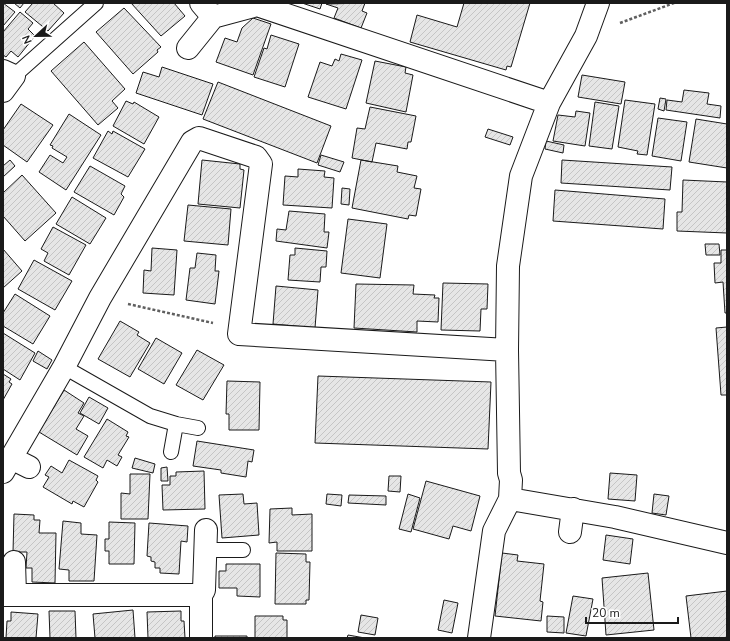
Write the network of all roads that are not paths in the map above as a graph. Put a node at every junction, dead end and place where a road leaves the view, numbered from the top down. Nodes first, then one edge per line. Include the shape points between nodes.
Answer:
1 (96, 3) edge
2 (598, 3) edge
3 (207, 10) edge
4 (188, 48) dead end
5 (7, 79) edge
6 (549, 103) junction
7 (507, 350) junction
8 (64, 367) junction
9 (176, 424) junction
10 (198, 428) dead end
11 (171, 452) dead end
12 (14, 465) edge
13 (510, 499) junction
14 (573, 509) junction
15 (570, 532) dead end
16 (206, 540) joint
17 (727, 543) edge
18 (242, 550) dead end
19 (14, 562) dead end
20 (9, 594) edge
21 (201, 596) junction
22 (201, 638) edge
23 (479, 638) edge

1 - 5 lane
2 - 6 street via 586,36
3 - 4 street
3 - 6 street via 257,5
6 - 7 street via 521,176 508,266
7 - 8 street via 240,334 262,164 256,157 199,138 192,142 100,298
7 - 13 street
8 - 9 lane via 150,416
8 - 12 street
9 - 10 lane
9 - 11 lane
13 - 14 street
13 - 23 street via 494,531
14 - 15 street
14 - 17 street
16 - 18 lane
16 - 21 street via 204,590
19 - 20 street
20 - 21 street
21 - 22 street

